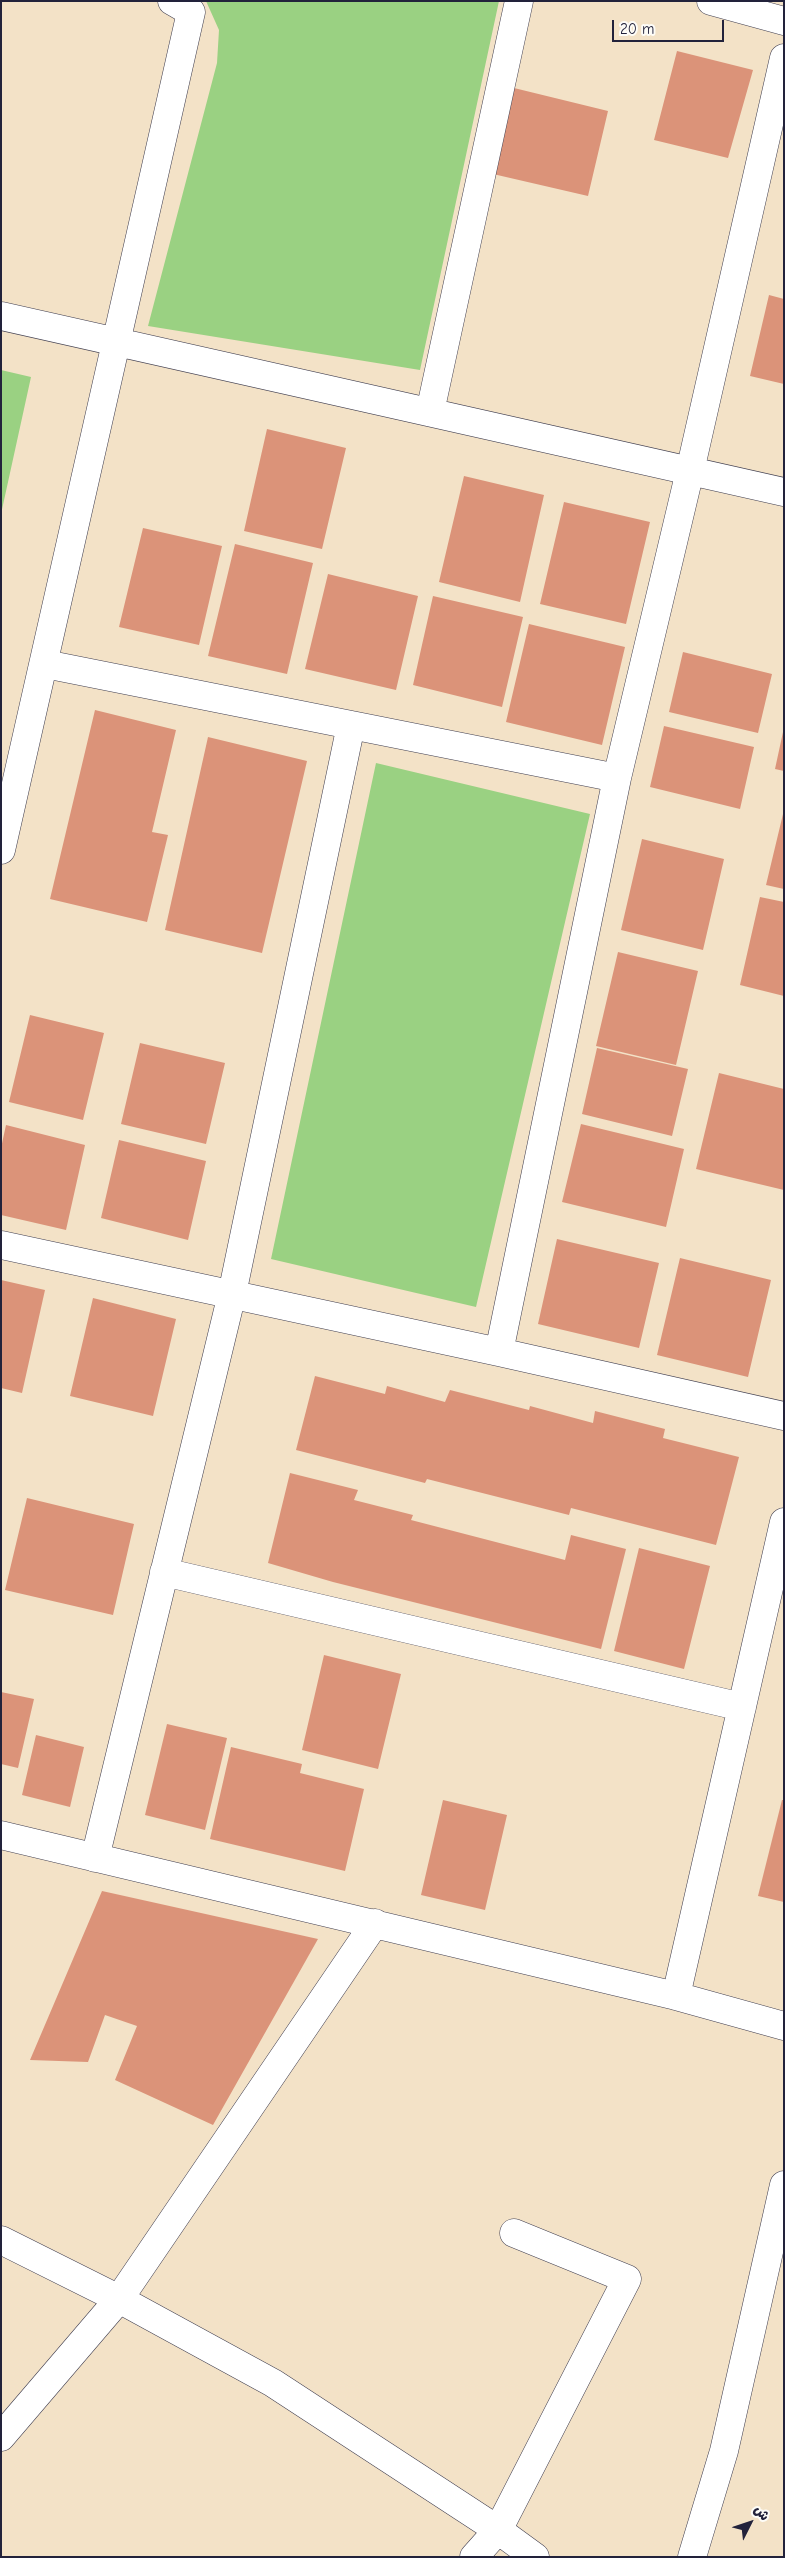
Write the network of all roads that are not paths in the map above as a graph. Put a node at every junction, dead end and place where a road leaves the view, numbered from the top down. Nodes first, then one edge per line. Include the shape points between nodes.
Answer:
1 (172, 1) edge
2 (519, 1) edge
3 (711, 1) edge
4 (784, 21) edge
5 (784, 58) edge
6 (1, 316) edge
7 (116, 341) junction
8 (430, 412) junction
9 (690, 471) junction
10 (784, 492) edge
11 (45, 664) junction
12 (351, 725) junction
13 (617, 778) junction
14 (1, 850) edge
15 (1, 1245) edge
16 (232, 1294) junction
17 (499, 1352) junction
18 (784, 1416) edge
19 (784, 1522) edge
20 (164, 1572) junction
21 (742, 1707) junction
22 (1, 1835) edge
23 (95, 1858) junction
24 (374, 1923) junction
25 (676, 1996) junction
26 (784, 2026) edge
27 (784, 2185) edge
28 (514, 2233) dead end
29 (1, 2240) edge
30 (119, 2299) junction
31 (1, 2436) edge
32 (498, 2530) junction
33 (474, 2557) edge
34 (535, 2557) edge
35 (692, 2557) edge

1 - 7 street via 191,12
2 - 8 street
3 - 4 street
5 - 9 street
6 - 7 street
7 - 8 street
7 - 11 street
8 - 9 street
9 - 10 street
9 - 13 street
11 - 12 street
11 - 14 street
12 - 13 street
12 - 16 street
13 - 17 street
15 - 16 street
16 - 17 street
16 - 20 street
17 - 18 street
19 - 21 street
20 - 21 street
20 - 23 street
21 - 25 street
22 - 23 street
23 - 24 street
24 - 25 street
24 - 30 street
25 - 26 street
27 - 35 street via 724,2450
28 - 32 street via 627,2279
29 - 30 street
30 - 31 street
30 - 32 street via 273,2383
32 - 33 street
32 - 34 street

